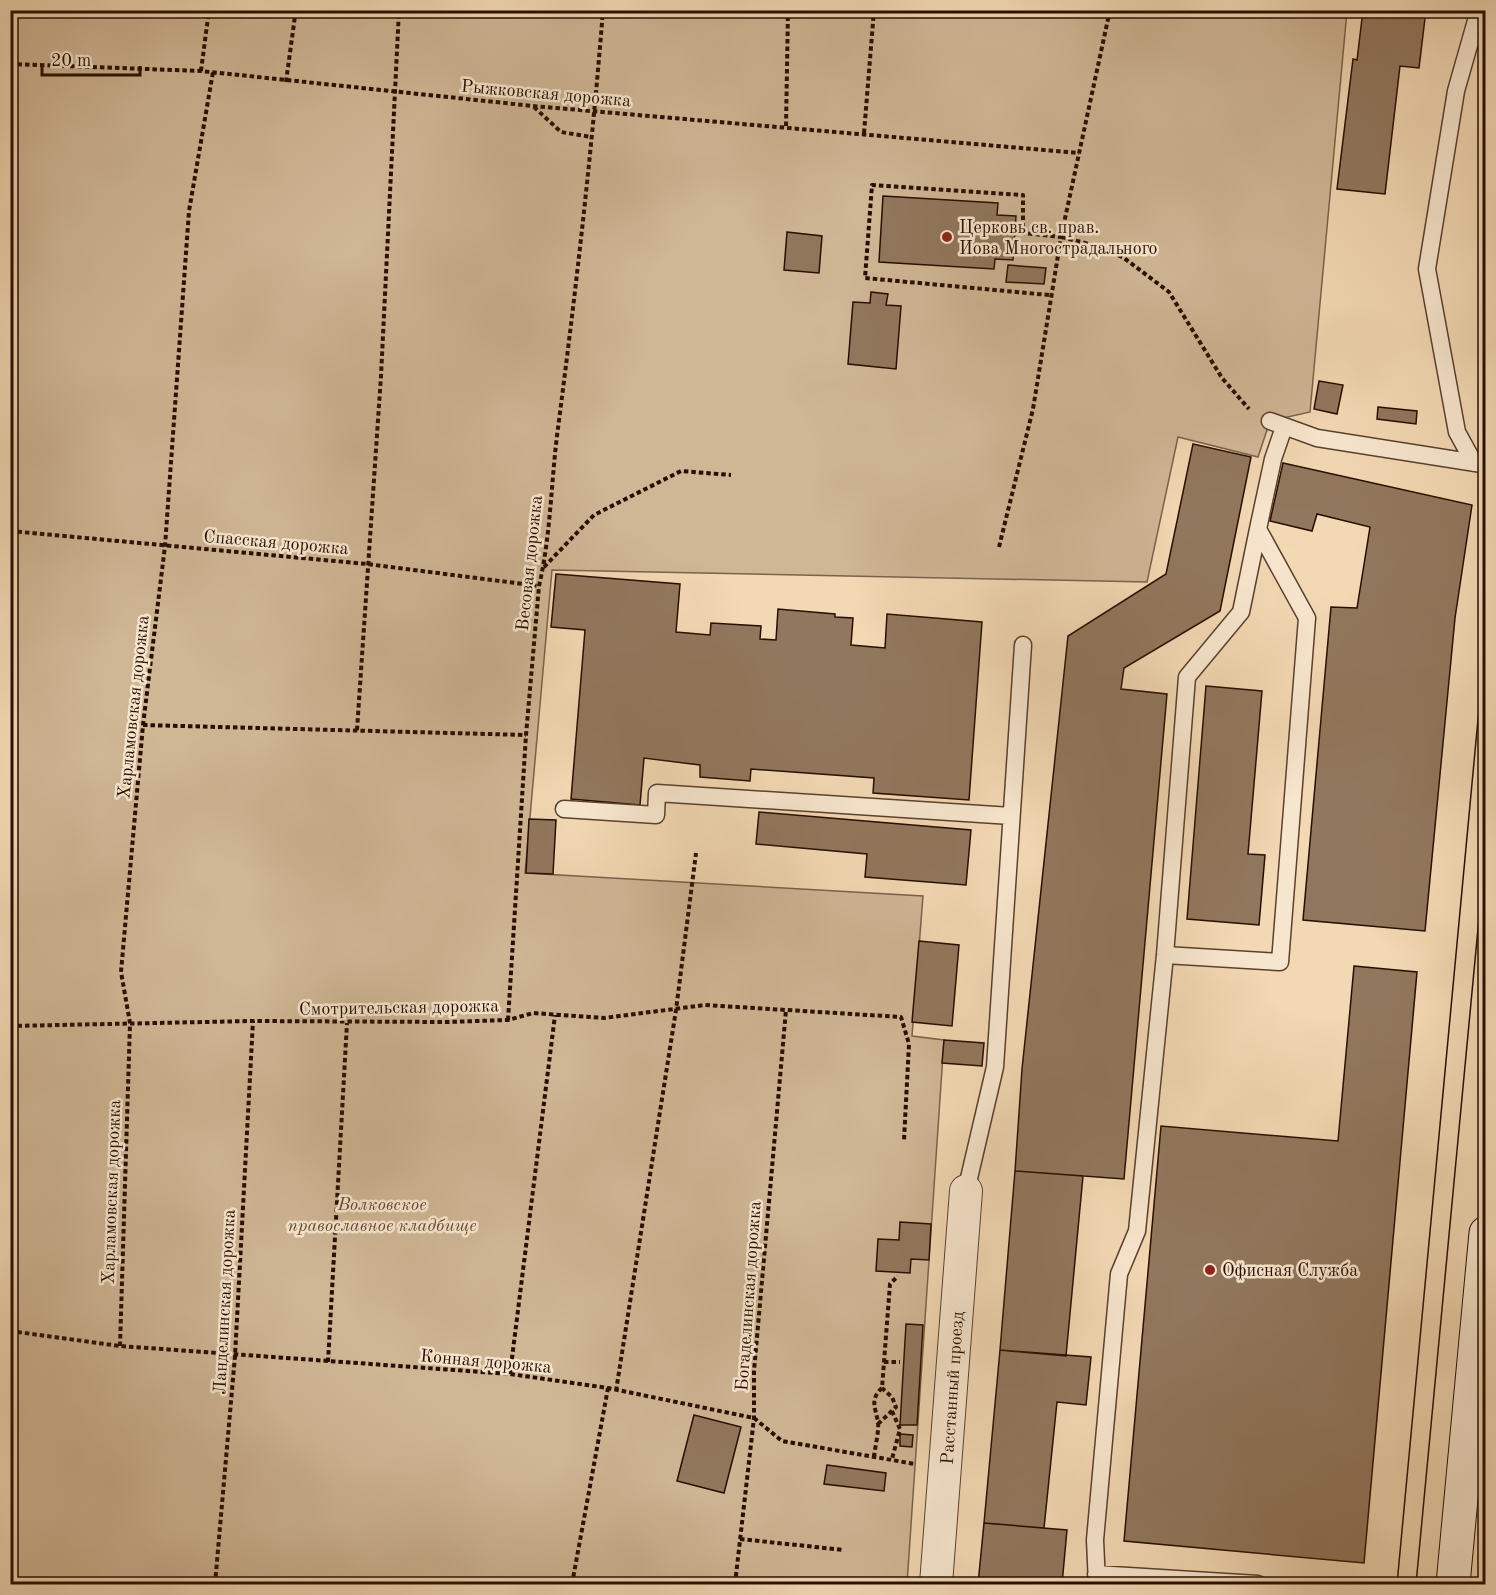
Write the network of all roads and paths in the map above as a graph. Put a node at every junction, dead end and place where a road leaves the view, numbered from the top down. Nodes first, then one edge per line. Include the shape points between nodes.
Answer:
1 (209, 10) edge
2 (399, 10) edge
3 (603, 10) edge
4 (788, 10) edge
5 (874, 10) edge
6 (1110, 10) edge
7 (1479, 10) edge
8 (295, 16) dead end
9 (10, 64) edge
10 (201, 71) junction
11 (213, 72) junction
12 (286, 82) junction
13 (394, 93) junction
14 (533, 106) junction
15 (594, 111) junction
16 (786, 126) junction
17 (864, 133) junction
18 (591, 137) junction
19 (1079, 153) junction
20 (1061, 237) junction
21 (1049, 295) junction
22 (1277, 424) junction
23 (1480, 464) edge
24 (731, 475) dead end
25 (1258, 529) junction
26 (10, 531) edge
27 (1485, 542) edge
28 (165, 546) junction
29 (999, 547) dead end
30 (1483, 562) dead end
31 (367, 564) junction
32 (543, 567) junction
33 (538, 586) junction
34 (1023, 645) dead end
35 (143, 724) junction
36 (357, 730) junction
37 (526, 735) junction
38 (564, 809) dead end
39 (1011, 816) junction
40 (696, 853) dead end
41 (1165, 955) junction
42 (786, 1010) junction
43 (676, 1011) junction
44 (555, 1015) junction
45 (508, 1020) junction
46 (253, 1021) junction
47 (130, 1023) junction
48 (347, 1023) junction
49 (10, 1026) edge
50 (904, 1140) dead end
51 (966, 1191) joint
52 (1485, 1233) edge
53 (898, 1276) dead end
54 (10, 1331) edge
55 (120, 1347) junction
56 (235, 1356) junction
57 (328, 1362) junction
58 (884, 1362) junction
59 (900, 1362) dead end
60 (510, 1374) junction
61 (1479, 1379) edge
62 (608, 1388) junction
63 (882, 1388) junction
64 (616, 1391) junction
65 (892, 1411) junction
66 (754, 1418) junction
67 (878, 1424) junction
68 (874, 1457) junction
69 (892, 1459) junction
70 (947, 1465) junction
71 (740, 1539) junction
72 (844, 1550) dead end
73 (1096, 1580) edge
74 (214, 1584) edge
75 (572, 1584) edge
76 (735, 1584) edge
77 (936, 1584) edge
78 (1258, 1584) edge
79 (1453, 1584) edge

1 - 10 path
2 - 13 path
3 - 15 path, Весовая дорожка
4 - 16 path
5 - 17 path
6 - 19 path
7 - 23 lane via 1456,91 1427,269 1457,432
8 - 12 path
9 - 10 path, Рыжковская дорожка
10 - 11 path, Рыжковская дорожка
11 - 12 path, Рыжковская дорожка
11 - 28 path, Харламовская дорожка via 189,211
12 - 13 path, Рыжковская дорожка
13 - 14 path, Рыжковская дорожка
13 - 31 path via 381,376
14 - 15 path, Рыжковская дорожка
14 - 18 path via 561,132
15 - 16 path, Рыжковская дорожка
15 - 18 path, Весовая дорожка
16 - 17 path, Рыжковская дорожка
17 - 19 path, Рыжковская дорожка
18 - 32 path, Весовая дорожка
19 - 20 path
20 - 21 path
20 - 21 path via 1023,233 1023,195 872,185 865,278
20 - 22 path via 1101,247 1124,258 1169,292 1244,406
21 - 29 path via 1033,409
22 - 23 lane via 1317,438
22 - 25 lane
24 - 32 path via 681,471 594,515
25 - 41 lane via 1241,612 1187,677
25 - 41 lane via 1307,618 1280,962
26 - 28 path, Спасская дорожка
27 - 30 path
28 - 31 path, Спасская дорожка
28 - 35 path, Харламовская дорожка
31 - 33 path, Спасская дорожка
31 - 36 path
32 - 33 path, Весовая дорожка
33 - 37 path, Весовая дорожка
34 - 39 lane
35 - 36 path
35 - 47 path, Харламовская дорожка via 121,972
36 - 37 path
37 - 45 path, Весовая дорожка
38 - 39 lane via 656,815 657,793
39 - 51 lane via 995,1067
40 - 43 path
41 - 73 lane via 1137,1231 1119,1274 1095,1540
42 - 43 path, Смотрительская дорожка via 705,1005
42 - 50 path, Смотрительская дорожка via 900,1017 909,1044
42 - 66 path, Богаделинская дорожка via 754,1371
43 - 44 path, Смотрительская дорожка via 604,1018
43 - 64 path
44 - 45 path, Смотрительская дорожка via 533,1013
44 - 60 path
45 - 48 path, Смотрительская дорожка
46 - 47 path, Смотрительская дорожка
46 - 48 path, Смотрительская дорожка
46 - 56 path, Ланделинская дорожка
47 - 49 path, Смотрительская дорожка
47 - 55 path, Харламовская дорожка
48 - 57 path
51 - 70 street, Расстанный проезд
52 - 61 main road
53 - 58 path via 890,1284
54 - 55 path, Конная дорожка
55 - 56 path, Конная дорожка
56 - 57 path, Конная дорожка
56 - 74 path, Ланделинская дорожка
57 - 60 path, Конная дорожка
58 - 59 path
58 - 63 path
60 - 62 path, Конная дорожка
61 - 79 main road
62 - 64 path, Конная дорожка
62 - 75 path
63 - 65 path via 892,1397 896,1407
63 - 67 path via 872,1405
64 - 66 path, Конная дорожка
65 - 67 path
65 - 69 path via 900,1429
66 - 68 path, Конная дорожка via 782,1441
66 - 71 path, Богаделинская дорожка
67 - 68 path
68 - 69 path, Конная дорожка
69 - 70 path, Конная дорожка
70 - 77 street, Расстанный проезд
71 - 72 path
71 - 76 path, Богаделинская дорожка
73 - 78 lane

